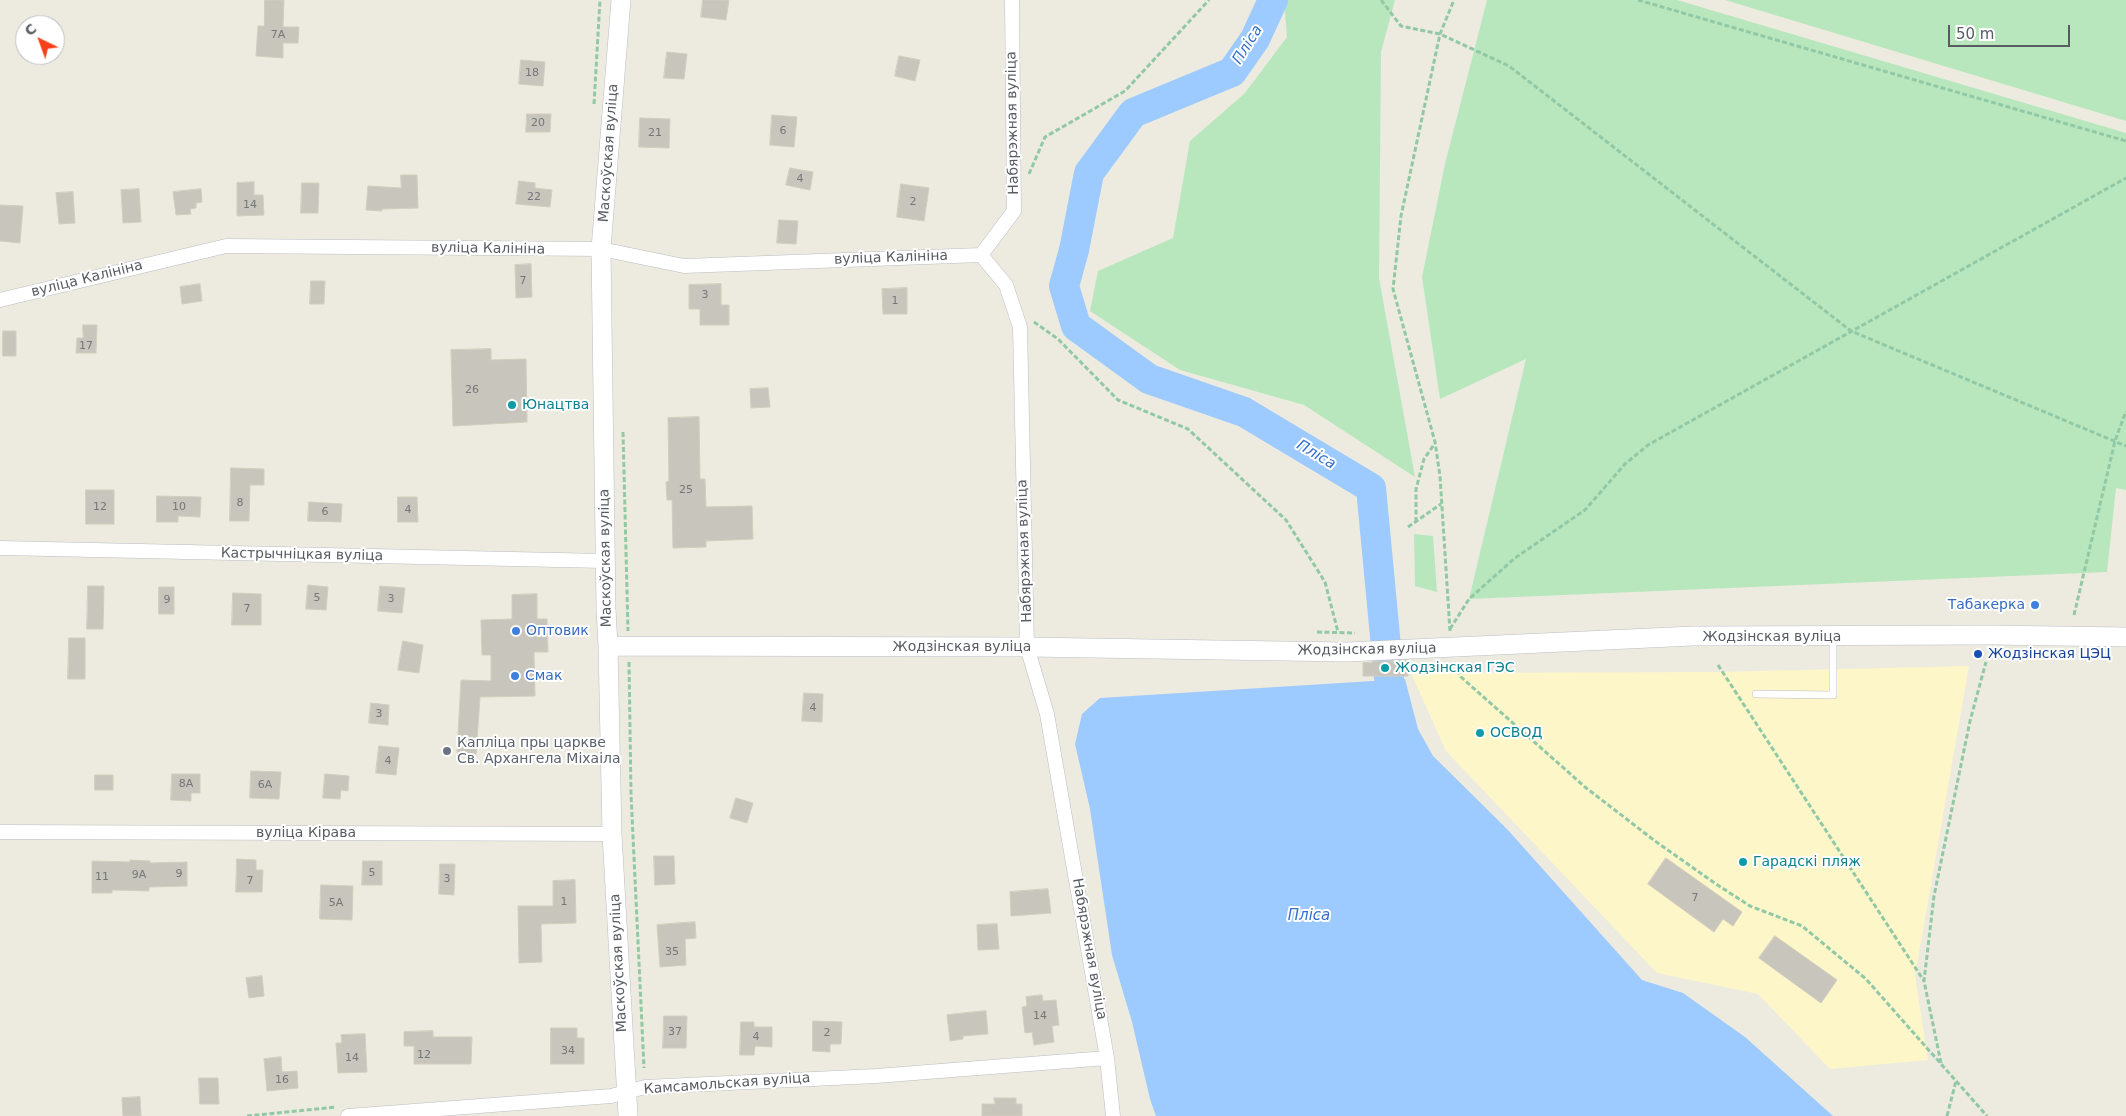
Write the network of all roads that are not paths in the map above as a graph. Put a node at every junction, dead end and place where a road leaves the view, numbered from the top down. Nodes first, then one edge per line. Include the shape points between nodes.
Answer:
1 (621, 0) edge
2 (1012, 0) edge
3 (602, 249) junction
4 (981, 255) junction
5 (0, 300) edge
6 (0, 548) edge
7 (605, 561) junction
8 (1833, 637) junction
9 (2126, 637) edge
10 (608, 646) junction
11 (1027, 647) junction
12 (1756, 694) dead end
13 (0, 832) edge
14 (612, 834) junction
15 (1107, 1058) junction
16 (627, 1092) junction
17 (390, 1114) edge
18 (348, 1116) edge
19 (628, 1116) edge
20 (1113, 1116) edge

1 - 3 main road, Маскоўская вуліца
2 - 4 street, Набярэжная вуліца via 1014,211
3 - 4 street, вуліца Калініна via 684,266
3 - 5 street, вуліца Калініна via 226,246
3 - 7 main road, Маскоўская вуліца
4 - 11 street, Набярэжная вуліца via 1006,285 1020,326
6 - 7 street, Кастрычніцкая вуліца
7 - 10 main road, Маскоўская вуліца
8 - 9 main road, Жодзінская вуліца
8 - 11 main road, Жодзінская вуліца via 1692,636 1347,652
8 - 12 lane via 1833,694
10 - 11 main road, Жодзінская вуліца
10 - 14 main road, Маскоўская вуліца
11 - 15 street, Набярэжная вуліца via 1047,714
13 - 14 street, вуліца Кірава
14 - 16 main road, Маскоўская вуліца
15 - 16 street, Камсамольская вуліца via 876,1076 645,1087
15 - 20 street, Набярэжная вуліца
16 - 17 street, Камсамольская вуліца via 611,1096
16 - 19 main road, Маскоўская вуліца
17 - 18 street, Камсамольская вуліца

